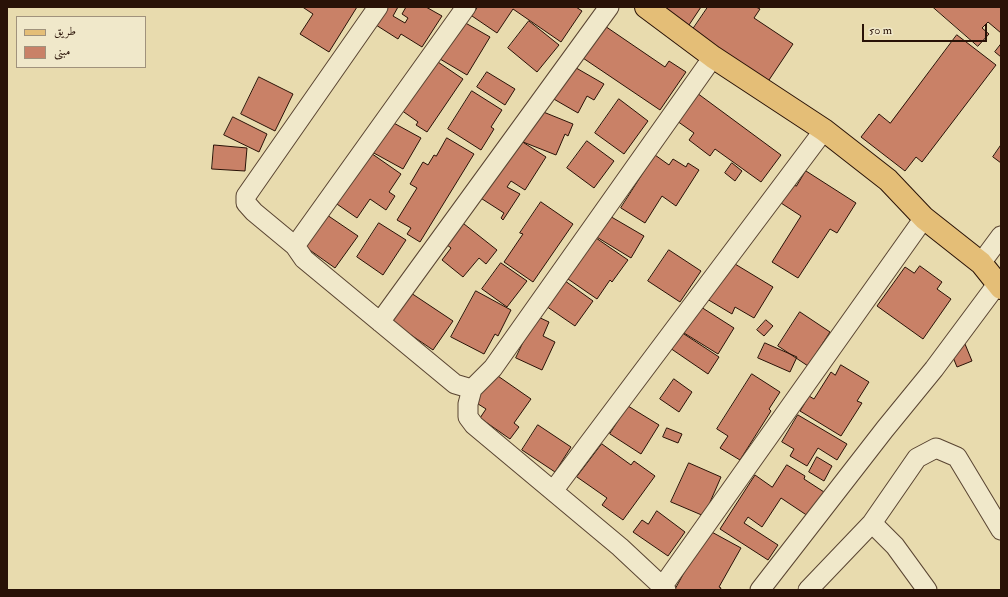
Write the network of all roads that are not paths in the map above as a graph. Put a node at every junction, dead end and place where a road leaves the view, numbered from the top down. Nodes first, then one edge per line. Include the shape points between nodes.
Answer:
1 (378, 7) edge
2 (466, 7) edge
3 (609, 7) edge
4 (646, 7) edge
5 (713, 57) junction
6 (824, 130) junction
7 (924, 218) junction
8 (1001, 236) edge
9 (295, 246) junction
10 (982, 263) junction
11 (999, 286) edge
12 (380, 322) junction
13 (472, 389) junction
14 (552, 491) junction
15 (872, 523) junction
16 (1001, 530) edge
17 (664, 588) edge
18 (760, 590) edge
19 (808, 590) edge
20 (927, 590) edge

1 - 9 street via 246,196 246,203 254,212
2 - 9 street
3 - 12 street
4 - 5 main road
5 - 6 main road
5 - 13 street via 493,368
6 - 7 main road via 888,180
6 - 14 street
7 - 10 main road
7 - 17 street
8 - 10 street
9 - 12 street via 304,259
10 - 11 main road
11 - 18 street
12 - 13 street via 455,384
13 - 14 street via 468,417 474,425
14 - 17 street via 620,547
15 - 16 street via 917,458 936,448 957,457
15 - 19 street
15 - 20 street via 895,546

